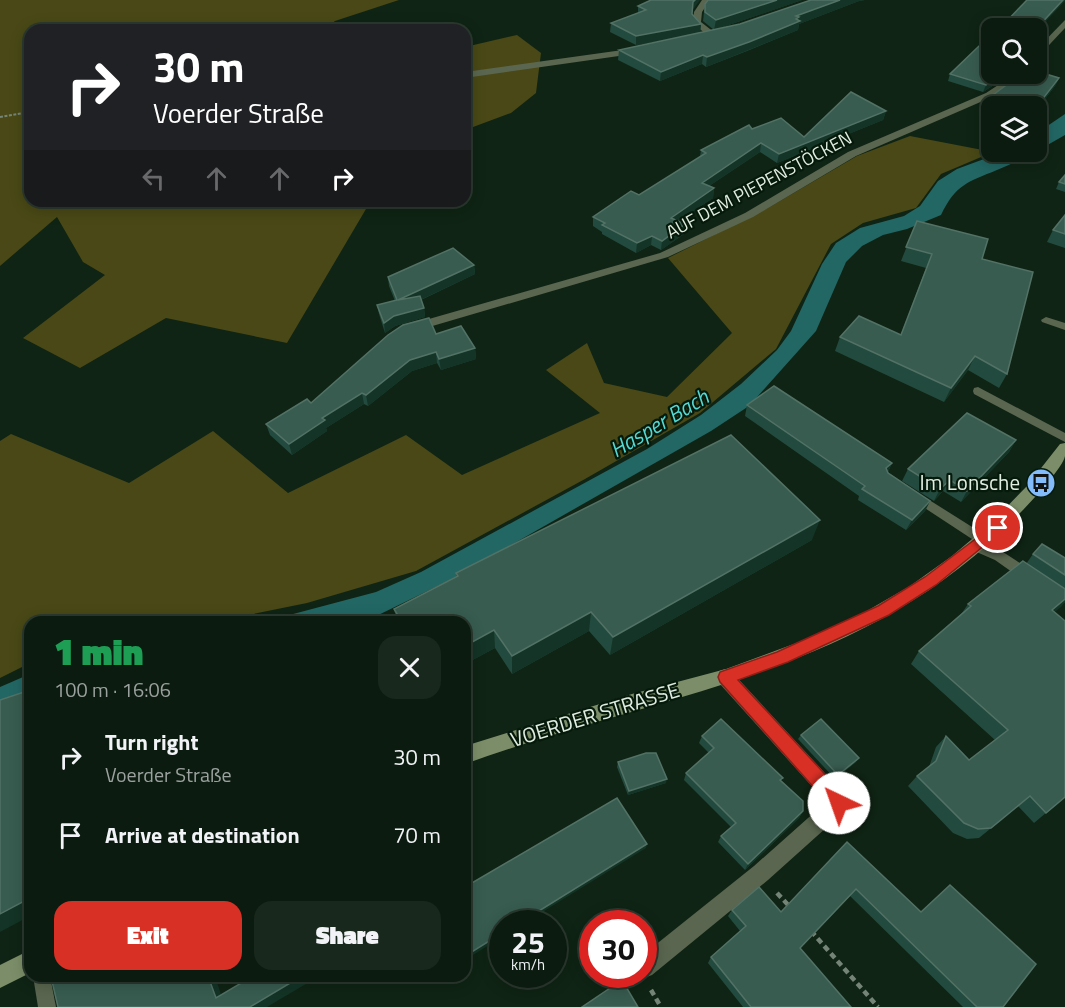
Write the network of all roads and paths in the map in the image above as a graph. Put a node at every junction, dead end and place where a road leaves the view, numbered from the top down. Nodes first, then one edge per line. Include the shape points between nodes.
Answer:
1 (706, 0) edge
2 (1065, 23) edge
3 (700, 37) edge
4 (1047, 43) edge
5 (642, 50) edge
6 (471, 74) edge
7 (1005, 84) edge
8 (24, 113) edge
9 (0, 117) edge
10 (1046, 320) dead end
11 (1065, 327) edge
12 (400, 331) edge
13 (978, 391) dead end
14 (1065, 438) edge
15 (1065, 448) edge
16 (908, 491) edge
17 (980, 544) junction
18 (1037, 582) edge
19 (725, 677) junction
20 (471, 753) edge
21 (761, 873) junction
22 (792, 909) edge
23 (808, 927) edge
24 (657, 957) edge
25 (24, 964) edge
26 (0, 977) edge
27 (42, 982) edge
28 (48, 1007) edge
29 (878, 1007) edge

1 - 3 street via 698,12 697,23 717,34
2 - 4 street
5 - 6 street
7 - 12 street, AUF DEM PIEPENSTÖCKEN via 989,95 852,154 749,215 664,255
8 - 9 path
10 - 11 lane
13 - 14 lane
15 - 17 main road, VOERDER STRASSE via 1041,483
16 - 17 lane
17 - 18 lane
17 - 19 main road, VOERDER STRASSE via 883,611 793,652
19 - 20 main road, VOERDER STRASSE
19 - 21 street via 839,803
21 - 22 path
21 - 24 street
23 - 29 path
25 - 26 main road
27 - 28 lane

